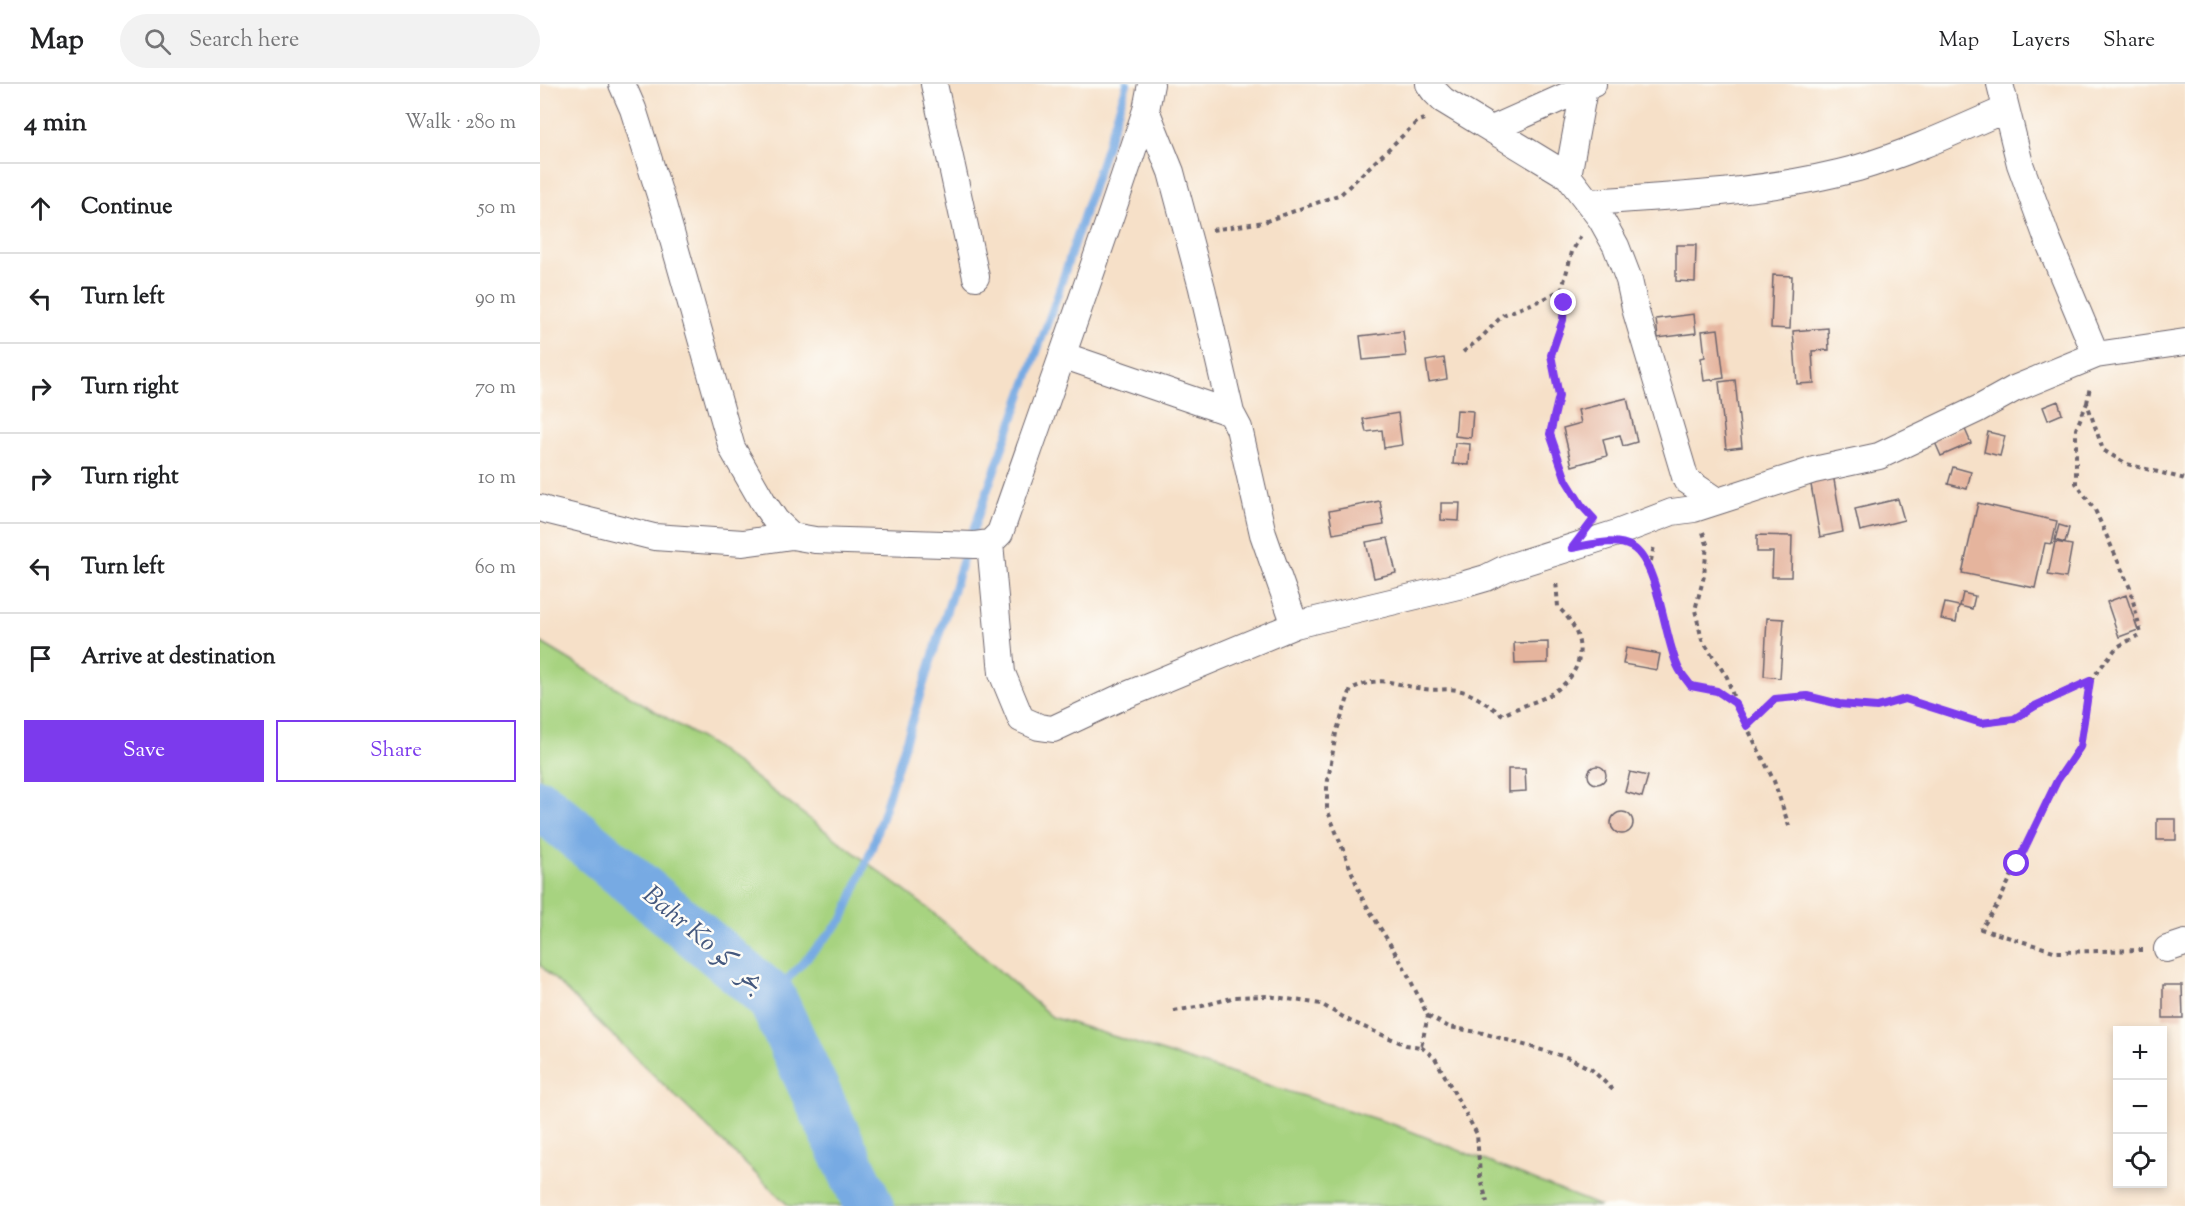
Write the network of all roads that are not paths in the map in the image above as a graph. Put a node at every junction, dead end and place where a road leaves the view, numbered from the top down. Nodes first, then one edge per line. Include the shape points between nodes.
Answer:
1 (622, 84) edge
2 (934, 84) edge
3 (1151, 84) edge
4 (1429, 84) edge
5 (2000, 84) edge
6 (1588, 86) edge
7 (2006, 109) junction
8 (1146, 110) junction
9 (1492, 129) junction
10 (1568, 176) junction
11 (1594, 211) junction
12 (976, 277) dead end
13 (2185, 342) edge
14 (2096, 354) junction
15 (1062, 355) junction
16 (1231, 413) junction
17 (1686, 480) junction
18 (540, 508) edge
19 (1695, 508) junction
20 (792, 536) junction
21 (975, 544) junction
22 (1295, 625) junction

1 - 20 street via 664,208 732,448 763,502
2 - 12 street
3 - 8 street
4 - 9 street via 1443,100
5 - 7 street
6 - 9 street
6 - 10 street
7 - 11 street via 1859,167 1774,186
7 - 14 street via 2020,164 2047,238
8 - 15 street
8 - 16 street via 1171,172
9 - 10 street
10 - 11 street
11 - 17 street via 1616,246 1629,280
13 - 14 street
14 - 19 street via 2014,389 1879,456 1814,470
15 - 16 street
15 - 21 street via 1000,533
16 - 22 street via 1239,428 1263,534
17 - 19 street
17 - 19 street
18 - 20 street via 654,537 743,543
19 - 22 street via 1506,568 1486,578
20 - 21 street
21 - 22 street via 1002,673 1021,719 1039,727 1053,729

